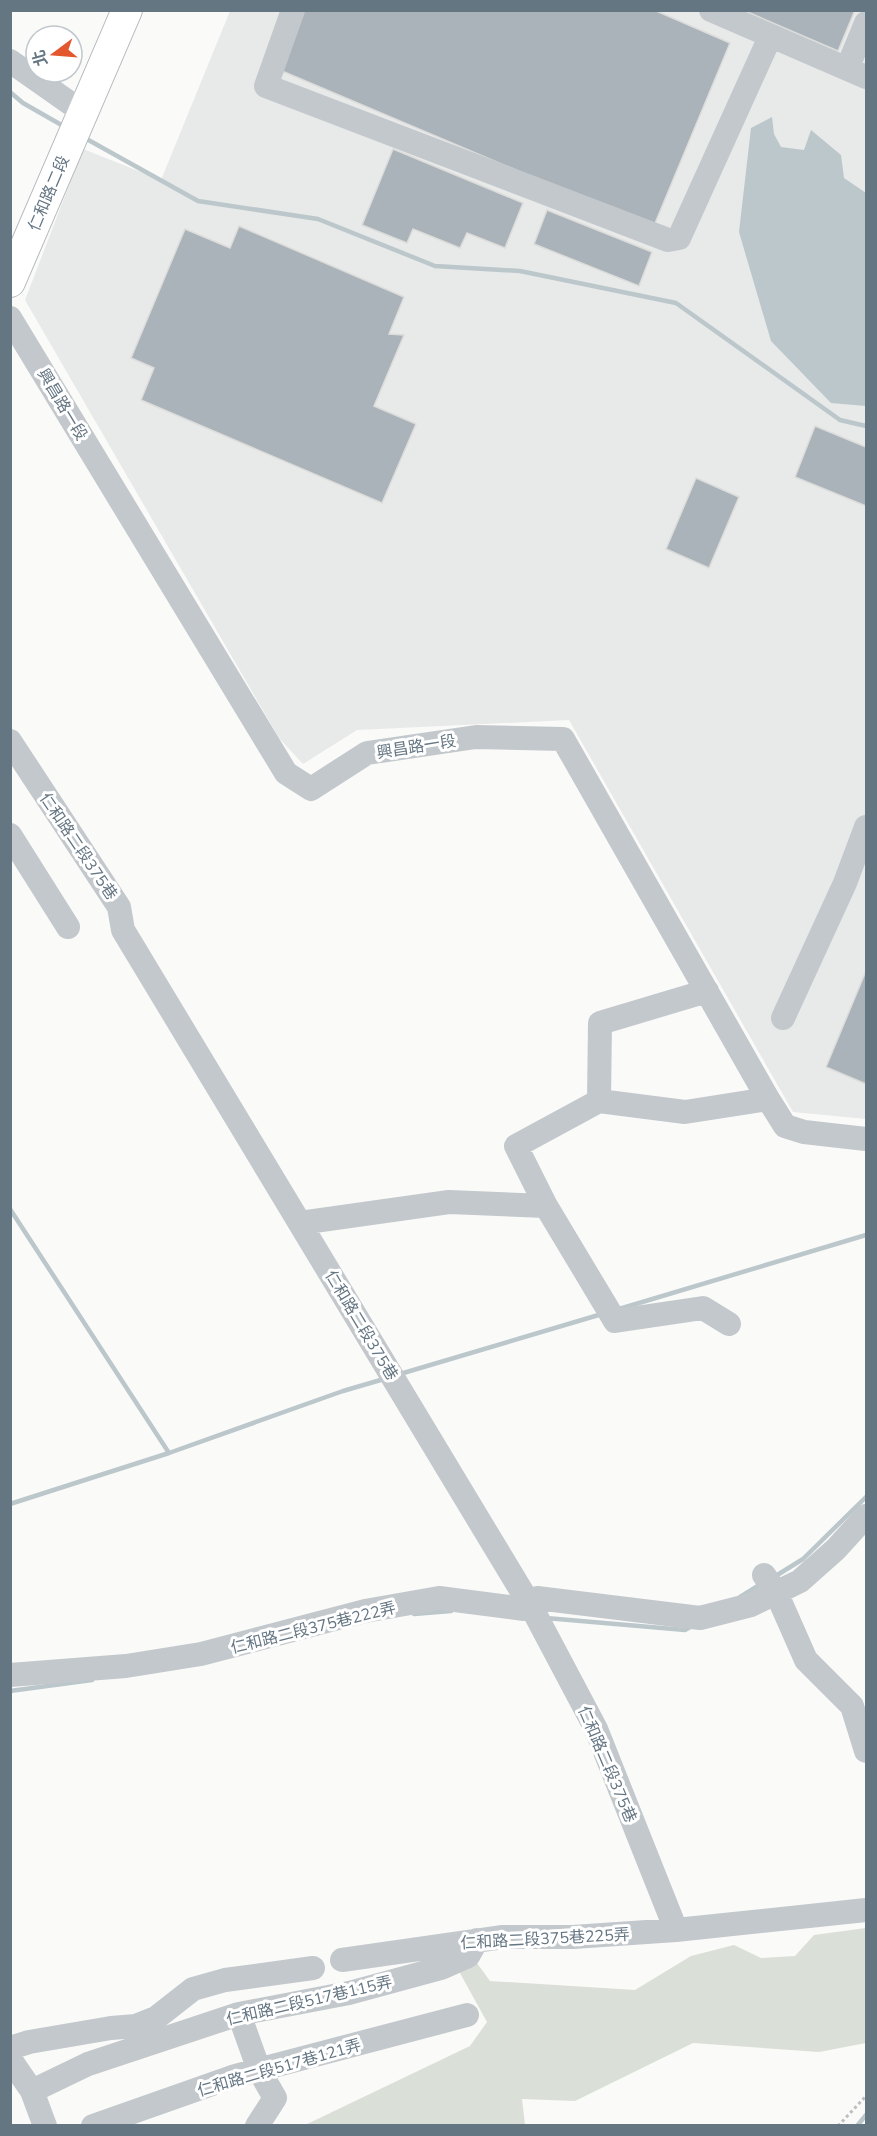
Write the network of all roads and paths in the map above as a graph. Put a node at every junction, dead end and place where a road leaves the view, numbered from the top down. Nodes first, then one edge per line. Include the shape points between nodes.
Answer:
1 (127, 10) edge
2 (292, 10) edge
3 (711, 10) edge
4 (867, 22) edge
5 (770, 37) junction
6 (10, 61) edge
7 (857, 73) edge
8 (78, 126) junction
9 (10, 282) edge
10 (10, 318) edge
11 (10, 741) edge
12 (867, 827) edge
13 (10, 835) edge
14 (68, 927) dead end
15 (706, 991) junction
16 (783, 1018) dead end
17 (768, 1099) junction
18 (599, 1101) junction
19 (867, 1139) edge
20 (546, 1206) junction
21 (300, 1223) junction
22 (729, 1324) dead end
23 (867, 1516) edge
24 (771, 1584) junction
25 (534, 1613) junction
26 (10, 1675) edge
27 (867, 1751) edge
28 (867, 1910) edge
29 (676, 1930) junction
30 (477, 1940) junction
31 (342, 1960) dead end
32 (313, 1968) dead end
33 (239, 2014) junction
34 (467, 2015) dead end
35 (10, 2048) edge
36 (10, 2060) edge
37 (259, 2070) junction
38 (32, 2091) junction
39 (867, 2096) edge
40 (45, 2126) edge
41 (93, 2126) edge
42 (257, 2126) edge
43 (838, 2126) edge

1 - 8 main road, 仁和路二段
2 - 5 street via 266,87 668,240 679,238
3 - 5 street
4 - 7 street
5 - 7 street
6 - 8 street
8 - 9 main road, 仁和路二段
10 - 15 street, 興昌路一段 via 286,773 311,789 367,753 476,736 564,739
11 - 21 street, 仁和路二段375巷 via 119,907 123,930
12 - 16 street
13 - 14 street
15 - 17 street, 興昌路一段
15 - 18 street via 600,1023
17 - 18 street via 685,1112
17 - 19 street, 興昌路一段 via 785,1126
18 - 20 street via 516,1146
20 - 21 street via 449,1202
20 - 22 street via 615,1321 703,1308
21 - 25 street, 仁和路二段375巷
23 - 24 street, 仁和路二段375巷222弄 via 800,1581
24 - 25 street, 仁和路二段375巷222弄 via 751,1605 700,1618 537,1599
24 - 27 street via 806,1660 852,1706
25 - 26 street, 仁和路二段375巷222弄 via 439,1598 365,1611 201,1654 126,1666
25 - 29 street, 仁和路二段375巷 via 596,1729
28 - 29 street, 仁和路二段375巷225弄
29 - 30 street, 仁和路二段375巷225弄
30 - 31 street, 仁和路二段375巷225弄
30 - 33 street, 仁和路二段517巷115弄 via 468,1956 441,1968 349,1993
32 - 35 street via 225,1980 193,1989 156,2018 135,2026
33 - 37 street
33 - 38 street, 仁和路二段517巷115弄 via 88,2064
34 - 37 street, 仁和路二段517巷121弄
36 - 38 street
37 - 41 street, 仁和路二段517巷121弄
37 - 42 street via 275,2098
38 - 40 street
39 - 43 path

